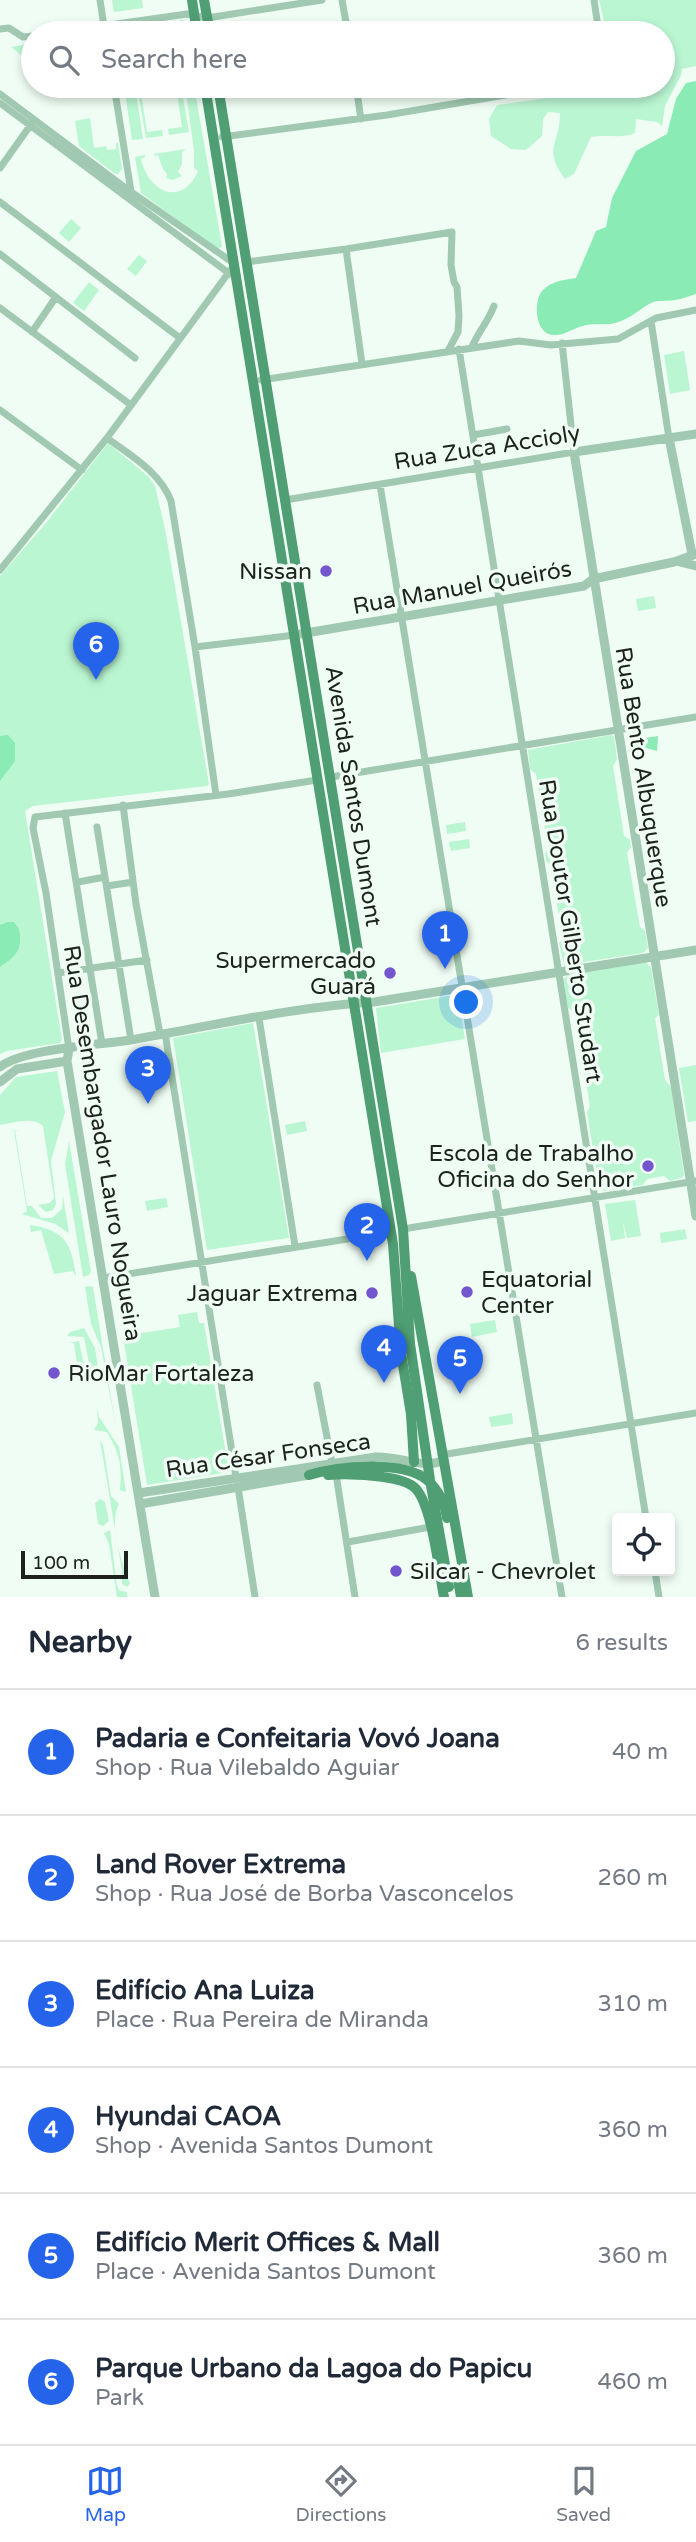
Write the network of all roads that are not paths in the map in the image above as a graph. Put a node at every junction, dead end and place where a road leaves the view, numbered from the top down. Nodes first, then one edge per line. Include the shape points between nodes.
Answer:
1 (100, 0) edge
2 (192, 0) edge
3 (204, 0) edge
4 (322, 0) edge
5 (341, 0) edge
6 (594, 0) edge
7 (301, 1) edge
8 (194, 14) junction
9 (207, 18) junction
10 (104, 21) edge
11 (152, 21) edge
12 (195, 21) edge
13 (208, 21) edge
14 (345, 21) edge
15 (597, 21) edge
16 (0, 29) edge
17 (21, 36) edge
18 (0, 94) edge
19 (116, 98) edge
20 (209, 98) edge
21 (218, 98) edge
22 (358, 98) edge
23 (487, 98) edge
24 (0, 103) edge
25 (361, 119) junction
26 (32, 123) junction
27 (220, 137) junction
28 (0, 168) edge
29 (107, 179) junction
30 (131, 192) junction
31 (0, 202) edge
32 (150, 211) junction
33 (182, 229) junction
34 (177, 236) junction
35 (346, 249) junction
36 (0, 254) edge
37 (236, 266) junction
38 (56, 297) junction
39 (494, 306) dead end
40 (0, 308) edge
41 (696, 310) edge
42 (650, 321) junction
43 (32, 332) junction
44 (180, 338) junction
45 (562, 344) junction
46 (472, 347) junction
47 (459, 349) junction
48 (448, 351) junction
49 (135, 358) dead end
50 (362, 364) junction
51 (260, 380) junction
52 (131, 405) junction
53 (0, 410) edge
54 (507, 429) dead end
55 (696, 434) edge
56 (473, 435) junction
57 (107, 438) junction
58 (669, 439) junction
59 (574, 452) junction
60 (82, 470) junction
61 (479, 470) junction
62 (380, 485) junction
63 (285, 500) junction
64 (692, 537) edge
65 (693, 557) edge
66 (0, 570) edge
67 (593, 579) junction
68 (498, 601) junction
69 (402, 617) junction
70 (301, 634) junction
71 (195, 647) junction
72 (696, 717) edge
73 (618, 729) junction
74 (521, 745) junction
75 (426, 762) junction
76 (331, 778) junction
77 (317, 780) junction
78 (216, 795) junction
79 (123, 804) junction
80 (65, 813) junction
81 (97, 827) dead end
82 (346, 869) junction
83 (333, 871) junction
84 (105, 877) junction
85 (78, 882) junction
86 (133, 882) junction
87 (107, 887) junction
88 (348, 887) junction
89 (335, 890) junction
90 (696, 950) edge
91 (654, 957) junction
92 (147, 960) junction
93 (118, 965) junction
94 (91, 969) junction
95 (558, 972) junction
96 (58, 973) junction
97 (463, 987) junction
98 (367, 1002) junction
99 (354, 1003) junction
100 (259, 1018) junction
101 (163, 1033) junction
102 (131, 1040) junction
103 (103, 1044) junction
104 (69, 1049) junction
105 (67, 1061) junction
106 (0, 1067) edge
107 (0, 1082) edge
108 (384, 1110) junction
109 (372, 1112) junction
110 (693, 1181) edge
111 (596, 1198) junction
112 (500, 1215) junction
113 (696, 1216) edge
114 (403, 1229) junction
115 (391, 1232) junction
116 (296, 1246) junction
117 (201, 1262) junction
118 (406, 1264) junction
119 (103, 1278) junction
120 (317, 1385) dead end
121 (696, 1413) edge
122 (631, 1424) junction
123 (537, 1440) junction
124 (442, 1458) junction
125 (414, 1462) junction
126 (332, 1463) junction
127 (336, 1474) junction
128 (309, 1475) junction
129 (237, 1482) junction
130 (140, 1498) junction
131 (645, 1513) edge
132 (430, 1527) junction
133 (348, 1542) junction
134 (656, 1576) edge
135 (448, 1594) edge
136 (155, 1597) edge
137 (255, 1597) edge
138 (355, 1597) edge
139 (461, 1597) edge
140 (468, 1597) edge
141 (562, 1597) edge
142 (659, 1597) edge

1 - 10 street
2 - 8 main road
3 - 9 main road
4 - 7 street
5 - 14 street
6 - 15 street
7 - 9 street
8 - 9 street
8 - 11 street
8 - 12 main road
9 - 13 main road
16 - 17 street via 9,28
18 - 26 street
19 - 30 street
20 - 27 main road, Avenida Santos Dumont
21 - 27 main road, Avenida Santos Dumont
22 - 25 street
23 - 25 street
24 - 26 street
25 - 27 street
26 - 28 street
26 - 29 street
27 - 37 main road, Avenida Santos Dumont
29 - 30 street
29 - 32 street
30 - 32 street
31 - 44 street
32 - 33 street
32 - 34 street
33 - 34 street
33 - 37 street
34 - 37 street
35 - 37 street
35 - 48 street via 452,232 451,265 459,316 458,332
35 - 50 street
36 - 38 street
37 - 44 street
37 - 51 main road, Avenida Santos Dumont
37 - 51 main road, Avenida Santos Dumont
38 - 43 street
38 - 49 street
39 - 46 street
40 - 43 street
41 - 42 street
42 - 45 street via 618,339
42 - 58 street
43 - 52 street
44 - 52 street
45 - 46 street via 519,341
45 - 59 street, Rua Bento Albuquerque
46 - 47 street
47 - 48 street
47 - 56 street, Rua Doutor Gilberto Studart
48 - 50 street
50 - 51 street
51 - 63 main road, Avenida Santos Dumont
51 - 70 main road, Avenida Santos Dumont
52 - 57 street
53 - 60 street
54 - 56 street
55 - 58 street, Rua Zuca Accioly
56 - 61 street, Rua Doutor Gilberto Studart
57 - 60 street
57 - 71 street via 155,475 168,494
58 - 59 street, Rua Zuca Accioly
58 - 64 street
59 - 61 street, Rua Zuca Accioly
59 - 67 street, Rua Bento Albuquerque
60 - 66 street
61 - 62 street, Rua Zuca Accioly
61 - 68 street, Rua Doutor Gilberto Studart
62 - 63 street, Rua Zuca Accioly
62 - 69 street
63 - 70 main road, Avenida Santos Dumont
64 - 65 street
65 - 67 street, Rua Manuel Queirós
67 - 68 street, Rua Manuel Queirós via 584,586
67 - 73 street, Rua Bento Albuquerque
68 - 69 street, Rua Manuel Queirós
68 - 74 street, Rua Doutor Gilberto Studart
69 - 70 street, Rua Manuel Queirós
69 - 75 street
70 - 71 street
70 - 76 main road, Avenida Santos Dumont
70 - 77 main road, Avenida Santos Dumont
71 - 78 street
72 - 73 street
73 - 74 street
73 - 91 street, Rua Bento Albuquerque
74 - 75 street
74 - 95 street, Rua Doutor Gilberto Studart
75 - 76 street
75 - 97 street
76 - 82 main road, Avenida Santos Dumont
77 - 78 street
77 - 83 main road, Avenida Santos Dumont
78 - 79 street
79 - 80 street
79 - 86 street
80 - 85 street
80 - 96 street, Rua Desembargador Lauro Nogueira via 35,817 33,828
81 - 84 street
82 - 83 main road
82 - 88 main road, Avenida Santos Dumont
83 - 89 main road, Avenida Santos Dumont
84 - 85 street
84 - 87 street
85 - 94 street
86 - 87 street
86 - 92 street
87 - 93 street
88 - 89 main road
88 - 98 main road, Avenida Santos Dumont
89 - 99 main road, Avenida Santos Dumont
90 - 91 street
91 - 95 street
91 - 110 street, Rua Bento Albuquerque
92 - 93 street
92 - 101 street
93 - 94 street
93 - 102 street
94 - 96 street
94 - 103 street
95 - 97 street
95 - 111 street, Rua Doutor Gilberto Studart
96 - 104 street, Rua Desembargador Lauro Nogueira
97 - 98 street
97 - 112 street
98 - 99 street
98 - 108 main road, Avenida Santos Dumont
99 - 100 street
99 - 109 main road, Avenida Santos Dumont
100 - 101 street
100 - 116 street
101 - 102 street
101 - 117 street
102 - 103 street
103 - 104 street
104 - 105 street, Rua Desembargador Lauro Nogueira
104 - 106 street via 15,1058
105 - 107 street via 17,1069
105 - 119 street, Rua Desembargador Lauro Nogueira
108 - 109 main road
108 - 114 main road, Avenida Santos Dumont
109 - 115 main road, Avenida Santos Dumont
110 - 111 street
110 - 113 street, Rua Bento Albuquerque
111 - 112 street
111 - 122 street, Rua Doutor Gilberto Studart
112 - 114 street
112 - 123 street
114 - 118 main road, Avenida Santos Dumont
115 - 116 street
115 - 125 main road, Avenida Santos Dumont
116 - 117 street
117 - 119 street
117 - 129 street
118 - 124 main road
118 - 135 main road, Avenida Santos Dumont, bridge via 410,1344
119 - 130 street, Rua Desembargador Lauro Nogueira
120 - 126 street
121 - 122 street, Rua César Fonseca
122 - 123 street, Rua César Fonseca
122 - 131 street, Rua Doutor Gilberto Studart
123 - 124 street, Rua César Fonseca
123 - 141 street
124 - 125 street, Rua César Fonseca via 427,1465
124 - 140 main road
125 - 126 street, Rua César Fonseca via 387,1457
126 - 129 street, Rua César Fonseca
127 - 128 main road
127 - 132 main road via 409,1483 420,1494
127 - 133 street
128 - 129 street, Rua César Fonseca
128 - 139 main road via 345,1467 408,1471 425,1478 445,1508
129 - 130 street, Rua César Fonseca
129 - 137 street
130 - 136 street, Rua Desembargador Lauro Nogueira
132 - 133 street
132 - 135 main road
133 - 138 street
134 - 142 street

